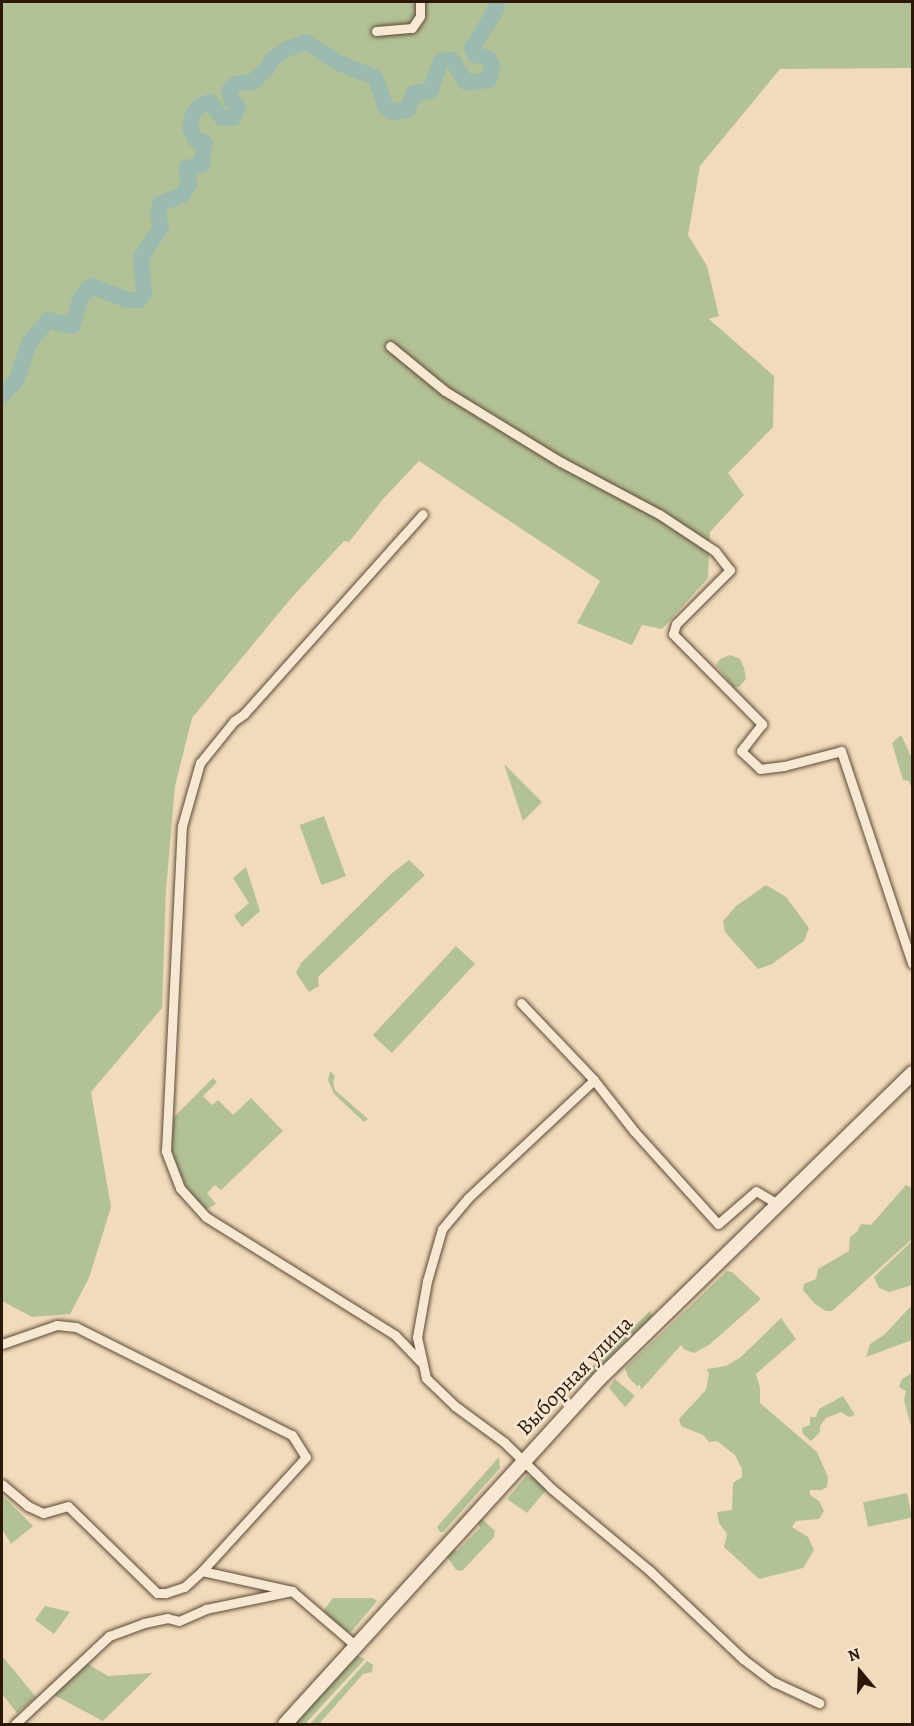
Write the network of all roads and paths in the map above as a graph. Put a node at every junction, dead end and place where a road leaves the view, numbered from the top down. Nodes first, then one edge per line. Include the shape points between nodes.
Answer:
1 (420, 2) edge
2 (376, 31) dead end
3 (390, 346) dead end
4 (423, 514) dead end
5 (912, 963) edge
6 (521, 1003) dead end
7 (912, 1073) edge
8 (594, 1080) junction
9 (776, 1203) junction
10 (2, 1344) edge
11 (421, 1362) junction
12 (523, 1461) junction
13 (2, 1484) edge
14 (202, 1571) junction
15 (292, 1591) junction
16 (356, 1646) junction
17 (819, 1702) dead end
18 (15, 1725) edge
19 (285, 1725) edge

1 - 2 street via 420,16 412,28
3 - 5 street via 445,392 561,462 659,514 715,551 730,570 676,624 673,634 762,724 741,751 760,769 841,752
4 - 11 street via 200,763 182,826 166,1150 180,1188 200,1212 395,1335
6 - 8 street
7 - 9 main road, Выборная улица
8 - 9 street via 718,1224 756,1191
8 - 11 street via 468,1198 442,1229 419,1323
9 - 12 main road, Выборная улица via 601,1377
10 - 14 street via 57,1325 76,1327 292,1435 306,1457
11 - 12 street via 426,1378 435,1388
12 - 16 main road, Выборная улица
12 - 17 street via 650,1570 743,1659 774,1682
13 - 14 street via 43,1513 68,1506 158,1593 184,1587
14 - 15 street
15 - 16 street
15 - 18 street via 206,1609 179,1621 167,1618 144,1623 109,1636
16 - 19 main road, Выборная улица

